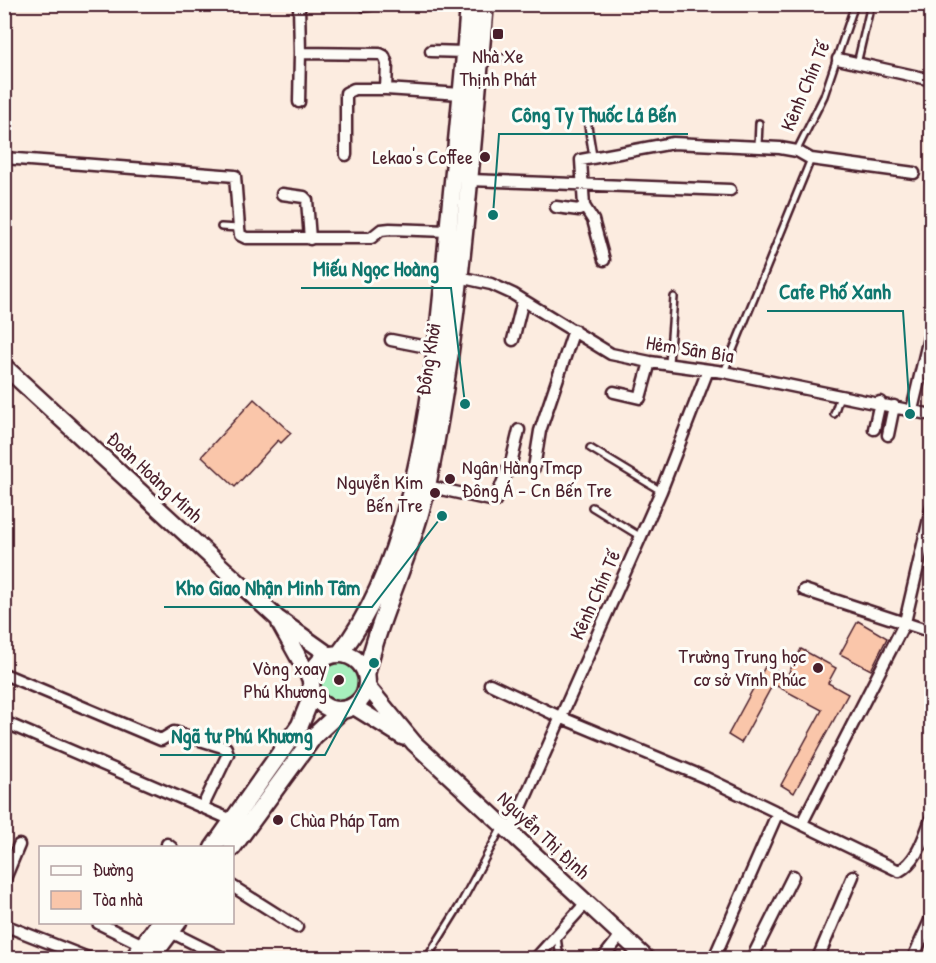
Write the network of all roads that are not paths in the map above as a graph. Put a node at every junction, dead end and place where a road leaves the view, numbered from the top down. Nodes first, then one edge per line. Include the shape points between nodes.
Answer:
1 (299, 4) edge
2 (400, 4) edge
3 (416, 4) edge
4 (855, 4) edge
5 (871, 4) edge
6 (474, 6) edge
7 (364, 8) dead end
8 (431, 51) dead end
9 (300, 53) junction
10 (475, 54) junction
11 (517, 58) dead end
12 (847, 62) junction
13 (932, 80) edge
14 (386, 89) junction
15 (461, 94) junction
16 (299, 102) dead end
17 (587, 120) dead end
18 (759, 123) dead end
19 (758, 146) junction
20 (346, 155) dead end
21 (594, 156) junction
22 (804, 156) junction
23 (4, 158) edge
24 (914, 173) dead end
25 (470, 180) junction
26 (583, 185) junction
27 (730, 190) dead end
28 (282, 194) dead end
29 (584, 206) junction
30 (555, 207) dead end
31 (221, 227) dead end
32 (239, 228) junction
33 (448, 231) junction
34 (310, 239) junction
35 (604, 260) dead end
36 (459, 278) junction
37 (674, 297) dead end
38 (523, 300) junction
39 (932, 325) edge
40 (574, 330) junction
41 (391, 340) dead end
42 (513, 340) dead end
43 (443, 346) junction
44 (650, 362) junction
45 (669, 363) junction
46 (4, 366) edge
47 (708, 370) junction
48 (724, 372) junction
49 (10, 378) edge
50 (614, 392) dead end
51 (840, 394) junction
52 (880, 402) junction
53 (894, 406) junction
54 (912, 410) junction
55 (834, 414) dead end
56 (932, 415) edge
57 (874, 429) dead end
58 (519, 430) dead end
59 (888, 435) dead end
60 (590, 448) dead end
61 (534, 468) dead end
62 (427, 486) junction
63 (661, 490) junction
64 (932, 506) edge
65 (591, 507) dead end
66 (641, 537) junction
67 (389, 583) junction
68 (804, 590) dead end
69 (277, 618) junction
70 (905, 622) junction
71 (932, 632) edge
72 (335, 654) junction
73 (4, 674) edge
74 (367, 681) junction
75 (490, 684) dead end
76 (312, 686) junction
77 (348, 708) junction
78 (560, 717) junction
79 (4, 722) edge
80 (414, 743) junction
81 (203, 806) junction
82 (778, 812) junction
83 (932, 817) edge
84 (232, 820) junction
85 (802, 823) junction
86 (506, 829) junction
87 (19, 845) dead end
88 (214, 846) edge
89 (233, 846) edge
90 (793, 876) dead end
91 (853, 876) dead end
92 (4, 881) edge
93 (234, 887) edge
94 (586, 903) junction
95 (932, 916) edge
96 (99, 924) edge
97 (4, 925) edge
98 (169, 926) edge
99 (297, 927) dead end
100 (621, 935) junction
101 (556, 936) junction
102 (143, 954) edge
103 (88, 958) edge
104 (223, 958) edge
105 (427, 958) edge
106 (536, 958) edge
107 (560, 958) edge
108 (603, 958) edge
109 (646, 958) edge
110 (714, 958) edge
111 (752, 958) edge
112 (818, 958) edge
113 (913, 958) edge

1 - 9 street
2 - 7 lane
3 - 6 lane
4 - 12 lane, Kênh Chín Tế
5 - 12 lane
6 - 10 main road, Đồng Khởi
8 - 10 street
9 - 14 street via 384,56
9 - 16 street
10 - 11 lane
10 - 15 main road, Đồng Khởi
10 - 25 main road, Đồng Khởi
12 - 13 street
12 - 22 lane, Kênh Chín Tế via 824,96
14 - 15 street
14 - 20 street via 354,88 346,93
15 - 33 main road, Đồng Khởi
17 - 21 lane
18 - 19 lane
19 - 21 street via 673,143
19 - 22 street
21 - 26 street via 581,160
22 - 24 street
22 - 48 lane, Kênh Chín Tế
23 - 32 street via 235,176
25 - 26 street
25 - 36 main road, Đồng Khởi
26 - 27 street
26 - 29 street
28 - 34 street via 308,200
29 - 30 street via 579,210
29 - 35 street via 593,220
31 - 32 lane
32 - 34 street via 240,235 246,238
33 - 34 street via 390,229 370,238
33 - 43 main road, Đồng Khởi
36 - 38 street, Hẻm Sân Bia via 501,288
36 - 43 main road, Đồng Khởi
37 - 45 lane
38 - 40 street, Hẻm Sân Bia
38 - 42 street
39 - 54 street
40 - 44 street, Hẻm Sân Bia via 611,354
40 - 61 street via 540,431
41 - 43 street
43 - 62 main road, Đồng Khởi
43 - 67 main road, Đồng Khởi
44 - 45 street, Hẻm Sân Bia
44 - 50 street via 640,398
45 - 47 street, Hẻm Sân Bia
46 - 49 main road, Đoàn Hoàng Minh
47 - 48 street, Hẻm Sân Bia
47 - 63 street, Kênh Chín Tế
48 - 51 street, Hẻm Sân Bia
49 - 69 main road, Đoàn Hoàng Minh
51 - 52 street, Hẻm Sân Bia
51 - 55 lane
52 - 53 street, Hẻm Sân Bia
52 - 57 street
53 - 54 street, Hẻm Sân Bia
53 - 59 street
54 - 56 street, Hẻm Sân Bia
58 - 62 street via 495,501
60 - 63 lane
62 - 67 main road, Đồng Khởi via 416,528
63 - 66 street, Kênh Chín Tế
64 - 70 street
65 - 66 lane
66 - 78 street, Kênh Chín Tế
67 - 72 main road, Đồng Khởi
67 - 74 main road, Đồng Khởi
68 - 70 street
69 - 72 main road, Đoàn Hoàng Minh
69 - 76 main road, Đoàn Hoàng Minh
70 - 71 street
70 - 85 street
72 - 74 main road via 360,663
72 - 76 main road via 316,665
73 - 81 street via 161,740 174,732 226,748 228,754
74 - 77 main road via 364,694
74 - 80 main road, Nguyễn Thị Định
75 - 78 street
76 - 77 main road via 328,708
76 - 84 main road via 300,725
77 - 80 main road, Nguyễn Thị Định
77 - 89 main road via 314,736
78 - 82 street via 639,748
78 - 86 street, Kênh Chín Tế
79 - 81 street
80 - 86 main road, Nguyễn Thị Định
81 - 84 street
82 - 85 street
82 - 110 street
83 - 85 street via 915,856 899,871
84 - 88 main road
86 - 94 main road, Nguyễn Thị Định
86 - 105 lane, Kênh Chín Tế
87 - 92 street
90 - 111 street
91 - 112 street
93 - 99 street
94 - 100 main road, Nguyễn Thị Định
94 - 101 street
95 - 113 street
96 - 102 street
97 - 103 street
98 - 102 main road
98 - 104 street
100 - 108 street
100 - 109 main road, Nguyễn Thị Định
101 - 106 street
101 - 107 lane

